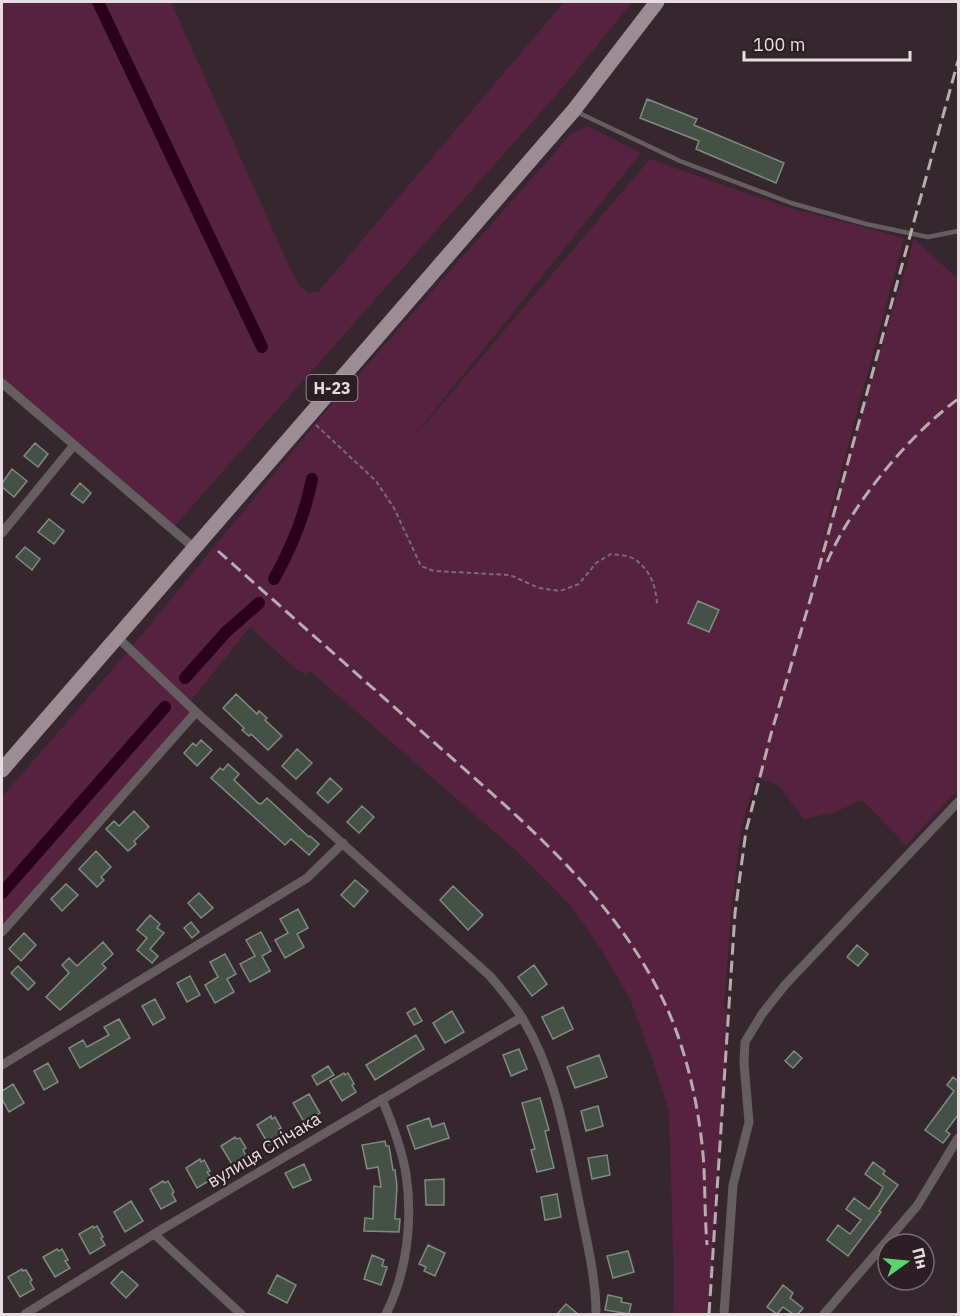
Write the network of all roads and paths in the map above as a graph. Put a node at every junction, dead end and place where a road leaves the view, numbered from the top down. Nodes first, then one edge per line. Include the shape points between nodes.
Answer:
1 (657, 2) edge
2 (574, 110) junction
3 (958, 231) edge
4 (2, 383) edge
5 (308, 417) junction
6 (74, 445) junction
7 (2, 533) edge
8 (193, 548) junction
9 (657, 604) dead end
10 (117, 637) junction
11 (196, 712) junction
12 (2, 770) edge
13 (958, 802) edge
14 (343, 843) junction
15 (2, 932) edge
16 (522, 1017) junction
17 (2, 1065) edge
18 (382, 1099) junction
19 (958, 1138) edge
20 (154, 1234) junction
21 (25, 1314) edge
22 (241, 1314) edge
23 (386, 1314) edge
24 (596, 1314) edge
25 (724, 1314) edge
26 (824, 1314) edge

1 - 2 main road, Н-23
2 - 3 lane via 680,160 791,203 928,237
2 - 5 main road, Н-23
4 - 6 street
5 - 8 main road, Н-23
5 - 9 path via 376,481 394,508 421,566 434,571 510,575 539,588 560,591 579,584 596,563 611,554 633,558 648,571
6 - 7 street
6 - 8 street
8 - 10 main road, Н-23
10 - 11 street
10 - 12 main road, Н-23
11 - 14 street
11 - 15 street
13 - 25 street via 785,985 745,1042 749,1122 735,1169
14 - 16 street via 490,976
14 - 17 street via 307,878
16 - 18 street, вулиця Спічака
16 - 24 street via 540,1051 559,1106 591,1264
18 - 20 street, вулиця Спічака
18 - 23 street via 406,1173 408,1202 405,1258
19 - 26 street via 917,1206
20 - 21 street, вулиця Спічака
20 - 22 street

